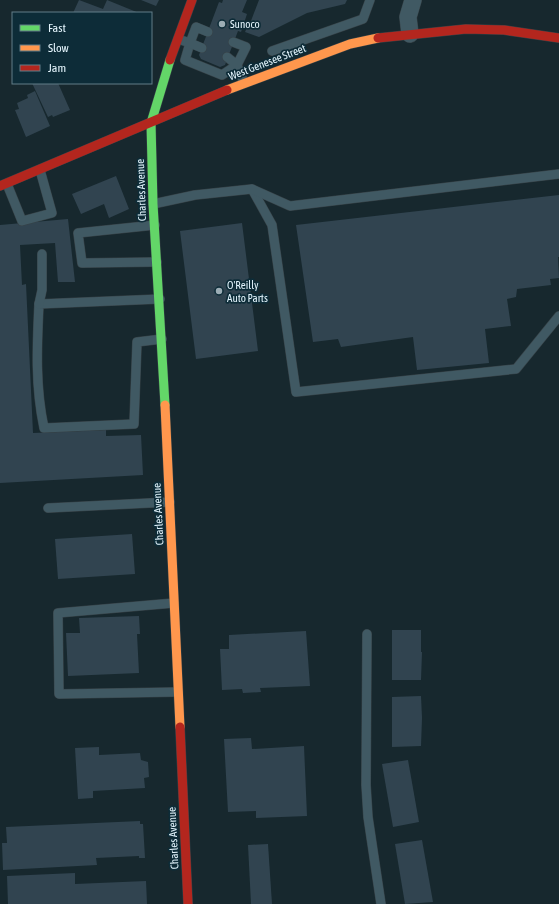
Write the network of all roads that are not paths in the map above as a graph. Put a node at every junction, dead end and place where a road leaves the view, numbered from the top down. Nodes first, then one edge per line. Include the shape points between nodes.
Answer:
1 (192, 0) edge
2 (370, 0) edge
3 (413, 0) edge
4 (208, 32) dead end
5 (410, 34) junction
6 (559, 38) edge
7 (178, 39) junction
8 (233, 42) dead end
9 (327, 42) junction
10 (190, 43) junction
11 (202, 48) dead end
12 (272, 51) dead end
13 (295, 53) junction
14 (228, 58) dead end
15 (236, 65) junction
16 (244, 83) junction
17 (151, 123) junction
18 (40, 170) junction
19 (559, 174) edge
20 (3, 185) edge
21 (252, 189) junction
22 (153, 204) junction
23 (155, 224) junction
24 (42, 254) dead end
25 (157, 262) junction
26 (160, 299) junction
27 (39, 304) junction
28 (559, 316) edge
29 (162, 339) junction
30 (170, 502) junction
31 (48, 508) dead end
32 (174, 603) junction
33 (367, 634) dead end
34 (178, 692) junction
35 (188, 904) edge
36 (381, 904) edge

1 - 7 street, Charles Avenue
2 - 9 lane via 362,19
3 - 5 street via 408,16
4 - 10 lane via 196,27
5 - 6 street, West Genesee Street via 466,29 504,30
5 - 9 street, West Genesee Street via 350,44
7 - 10 lane
7 - 17 street, Charles Avenue
8 - 15 lane via 246,47
9 - 13 street, West Genesee Street
9 - 13 lane
10 - 11 lane
10 - 15 lane via 185,60 222,75
12 - 13 lane
13 - 16 street, West Genesee Street
14 - 15 lane
15 - 16 lane
16 - 17 street, West Genesee Street
17 - 18 street, West Genesee Street
17 - 22 street, Charles Avenue
18 - 20 street, West Genesee Street
18 - 20 lane via 52,213 22,221
19 - 21 lane via 290,206
21 - 22 lane via 210,192
21 - 28 lane via 272,225 296,392 516,369
22 - 23 street, Charles Avenue
23 - 25 street, Charles Avenue
23 - 25 lane via 78,233 82,264
24 - 27 lane via 42,290
25 - 26 street, Charles Avenue
26 - 27 lane
26 - 29 street, Charles Avenue
27 - 29 lane via 36,370 44,428 134,424 137,342
29 - 30 street, Charles Avenue
30 - 31 lane
30 - 32 street, Charles Avenue
32 - 34 street, Charles Avenue
32 - 34 lane via 58,614 59,694
33 - 36 lane via 366,785 368,817
34 - 35 street, Charles Avenue

